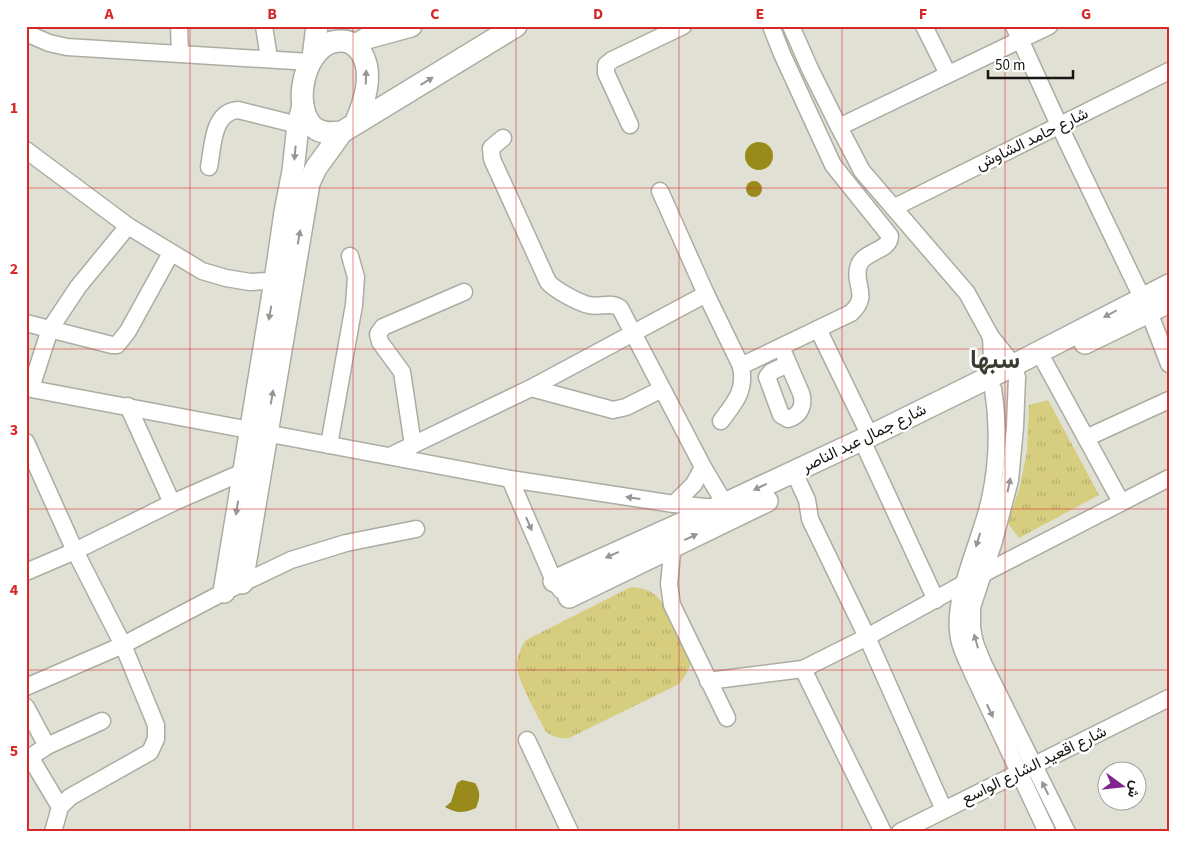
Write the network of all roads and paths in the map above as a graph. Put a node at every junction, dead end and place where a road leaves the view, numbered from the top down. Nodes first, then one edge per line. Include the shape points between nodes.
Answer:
1 (179, 26) edge
2 (264, 26) edge
3 (317, 26) edge
4 (411, 26) edge
5 (516, 26) edge
6 (683, 26) edge
7 (771, 26) edge
8 (791, 26) edge
9 (924, 26) edge
10 (1049, 26) edge
11 (1017, 33) edge
12 (28, 38) edge
13 (354, 38) edge
14 (180, 53) junction
15 (269, 58) junction
16 (312, 59) junction
17 (1169, 71) edge
18 (948, 74) junction
19 (300, 115) junction
20 (630, 125) dead end
21 (1059, 125) junction
22 (838, 127) junction
23 (348, 128) junction
24 (502, 138) dead end
25 (26, 150) edge
26 (209, 167) dead end
27 (660, 190) dead end
28 (895, 207) junction
29 (128, 226) junction
30 (171, 253) junction
31 (350, 256) dead end
32 (284, 280) junction
33 (1169, 285) edge
34 (464, 292) dead end
35 (706, 294) junction
36 (1169, 302) edge
37 (1146, 304) junction
38 (26, 323) edge
39 (818, 329) junction
40 (50, 330) junction
41 (633, 334) junction
42 (992, 336) junction
43 (781, 347) junction
44 (1045, 363) junction
45 (788, 364) dead end
46 (1169, 364) edge
47 (741, 366) junction
48 (1014, 371) junction
49 (988, 384) junction
50 (28, 388) edge
51 (531, 388) junction
52 (662, 389) junction
53 (1169, 400) edge
54 (128, 406) junction
55 (721, 421) dead end
56 (258, 432) junction
57 (1086, 438) junction
58 (26, 442) edge
59 (868, 444) junction
60 (413, 445) junction
61 (329, 446) junction
62 (390, 456) junction
63 (702, 467) junction
64 (243, 472) junction
65 (1169, 478) edge
66 (510, 480) junction
67 (792, 480) junction
68 (1121, 502) junction
69 (172, 503) junction
70 (674, 504) junction
71 (721, 512) junction
72 (416, 529) dead end
73 (670, 546) junction
74 (75, 551) junction
75 (26, 572) edge
76 (981, 576) junction
77 (554, 581) junction
78 (965, 583) junction
79 (233, 588) junction
80 (569, 597) joint
81 (936, 600) junction
82 (867, 637) junction
83 (123, 645) junction
84 (803, 669) junction
85 (708, 681) junction
86 (26, 687) edge
87 (1169, 698) edge
88 (26, 707) edge
89 (726, 718) dead end
90 (102, 722) dead end
91 (527, 740) dead end
92 (47, 746) junction
93 (28, 759) edge
94 (1034, 766) junction
95 (1019, 773) junction
96 (60, 807) junction
97 (944, 810) junction
98 (53, 832) edge
99 (570, 832) edge
100 (883, 832) edge
101 (900, 832) edge
102 (1047, 832) edge
103 (1067, 832) edge

1 - 14 street
2 - 15 street
3 - 16 main road
4 - 13 main road via 362,41
23 -> 5 main road
6 - 20 street via 606,65 606,73
7 - 39 street via 833,165 890,236 887,244 864,257 859,264 861,297 856,309
8 - 22 street
9 - 18 street
10 - 11 street
11 - 18 street
11 - 21 street
12 - 14 street via 67,47
13 - 16 main road via 330,42 320,47
23 -> 13 main road via 361,109 367,77 367,65
14 - 15 street
15 - 16 street
16 - 19 main road via 305,76
17 - 21 street, شارع حامد الشاوش
18 - 22 street
19 - 23 main road via 328,134
19 - 26 street via 230,111 218,123
19 -> 32 main road via 285,212
21 - 28 street, شارع حامد الشاوش
21 - 37 street
22 - 28 street via 862,170
32 -> 23 main road via 309,183 316,168
24 - 41 street via 491,148 492,160 548,282 590,306 612,304 620,308
25 - 29 street
27 - 35 street
28 - 42 street via 967,293
29 - 30 street
29 - 40 street via 78,287
30 - 32 street via 202,271 226,278 250,282
30 - 40 street via 117,345
31 - 61 street via 356,277 354,305
32 - 56 main road
33 - 37 main road, شارع جمال عبد الناصر
34 - 60 street via 383,327 378,334 380,342 402,372
35 - 41 street
35 - 47 street
36 - 37 main road, شارع جمال عبد الناصر
37 - 44 main road, شارع جمال عبد الناصر
37 - 46 street
37 -> 48 main road, شارع جمال عبد الناصر
38 - 40 street
39 - 43 street
39 - 59 street
40 - 50 street
41 - 51 street
41 - 52 street
42 - 48 street
42 - 49 street
43 - 45 street
43 - 47 street
44 - 48 main road, شارع جمال عبد الناصر
44 - 57 street
47 - 55 street via 741,390
48 - 49 main road, شارع جمال عبد الناصر
76 -> 48 street via 1010,480 1015,427
49 - 59 main road, شارع جمال عبد الناصر
49 -> 78 street via 997,417 995,468 990,499
50 - 54 street
51 - 52 street via 613,410
51 - 60 street
52 - 63 street
53 - 57 street
54 - 56 street
54 - 69 street
56 - 61 street
56 - 64 main road
56 - 79 main road
57 - 68 street
58 - 74 street
59 - 67 main road, شارع جمال عبد الناصر
59 - 81 street
60 - 62 street
61 - 62 street
62 - 66 street
63 - 70 street via 694,484
63 - 71 street
64 - 69 street
64 -> 79 main road
65 - 68 street
70 -> 66 street
66 -> 77 street
67 - 71 main road, شارع جمال عبد الناصر
67 - 82 street via 799,506 810,519
68 - 76 street
69 - 74 street
70 - 71 street
73 -> 71 main road, شارع جمال عبد الناصر
71 -> 77 main road, شارع جمال عبد الناصر
72 - 79 street via 346,543 291,560
73 - 80 main road, شارع جمال عبد الناصر
73 - 85 street via 668,584 672,605
74 - 75 street
74 - 83 street
76 - 78 street
94 -> 76 street via 975,643 972,607
77 - 80 street
78 - 81 street
78 -> 95 street via 959,605 958,631 964,653
79 - 83 street
81 - 82 street
82 - 84 street
82 - 97 street
83 - 86 street
83 - 96 street via 156,725 156,739 150,752 70,797
84 - 85 street
84 - 100 street
85 - 89 street
87 - 94 street, شارع اقعيد الشارع الواسع
88 - 92 street
90 - 92 street
91 - 99 street
92 - 93 street
93 - 96 street
94 - 95 street, شارع اقعيد الشارع الواسع
103 -> 94 street
95 - 97 street, شارع اقعيد الشارع الواسع
95 - 102 street
96 - 98 street
97 - 101 street, شارع اقعيد الشارع الواسع

